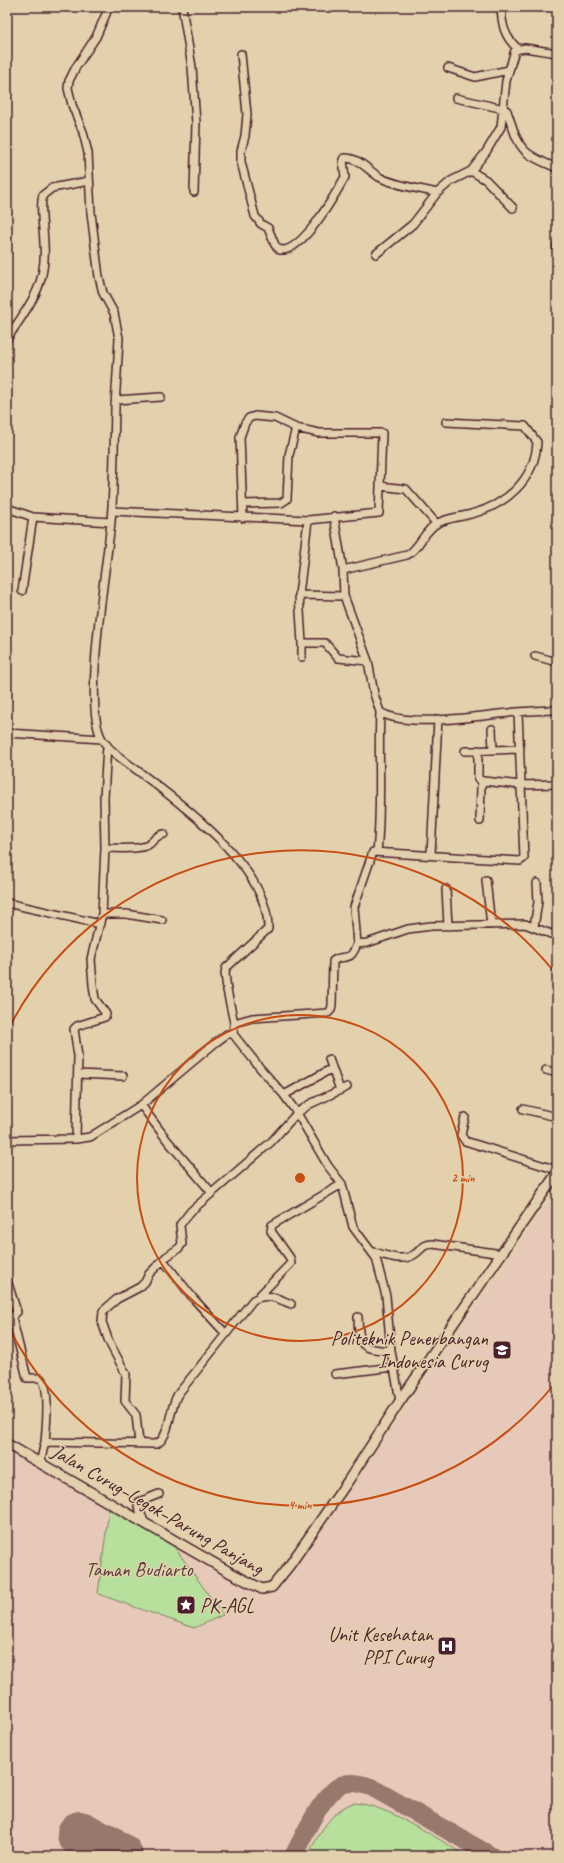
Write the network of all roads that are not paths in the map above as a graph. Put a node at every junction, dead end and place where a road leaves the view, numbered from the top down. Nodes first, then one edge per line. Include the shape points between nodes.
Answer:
1 (109, 7) edge
2 (182, 7) edge
3 (501, 7) edge
4 (517, 48) junction
5 (557, 53) edge
6 (241, 54) dead end
7 (448, 68) dead end
8 (509, 70) junction
9 (456, 98) dead end
10 (504, 109) junction
11 (557, 168) edge
12 (471, 171) junction
13 (89, 181) junction
14 (194, 192) dead end
15 (437, 192) junction
16 (513, 208) dead end
17 (557, 245) edge
18 (557, 252) edge
19 (376, 254) dead end
20 (7, 339) edge
21 (161, 397) dead end
22 (116, 400) junction
23 (446, 422) dead end
24 (296, 428) junction
25 (380, 486) junction
26 (243, 504) junction
27 (7, 508) edge
28 (112, 511) junction
29 (334, 516) junction
30 (33, 517) junction
31 (243, 518) junction
32 (308, 520) junction
33 (111, 522) junction
34 (436, 523) junction
35 (343, 570) junction
36 (22, 591) dead end
37 (299, 595) junction
38 (344, 596) junction
39 (302, 643) junction
40 (535, 656) dead end
41 (302, 657) dead end
42 (368, 661) junction
43 (557, 662) edge
44 (557, 710) edge
45 (380, 712) junction
46 (518, 712) junction
47 (438, 719) junction
48 (492, 729) dead end
49 (7, 733) edge
50 (102, 739) junction
51 (107, 746) junction
52 (520, 749) junction
53 (478, 750) junction
54 (493, 750) junction
55 (465, 751) dead end
56 (484, 781) junction
57 (557, 784) edge
58 (522, 785) junction
59 (480, 821) dead end
60 (164, 834) dead end
61 (104, 848) junction
62 (377, 852) junction
63 (431, 854) junction
64 (486, 880) dead end
65 (537, 883) dead end
66 (446, 890) dead end
67 (7, 903) edge
68 (102, 914) junction
69 (162, 920) dead end
70 (100, 924) junction
71 (490, 925) junction
72 (448, 926) junction
73 (534, 927) junction
74 (557, 932) edge
75 (357, 944) junction
76 (234, 1023) junction
77 (233, 1034) junction
78 (329, 1059) dead end
79 (332, 1068) junction
80 (546, 1070) dead end
81 (557, 1073) edge
82 (78, 1074) junction
83 (123, 1076) dead end
84 (284, 1095) junction
85 (141, 1105) junction
86 (523, 1109) dead end
87 (297, 1114) junction
88 (465, 1117) dead end
89 (557, 1117) edge
90 (7, 1140) edge
91 (76, 1140) junction
92 (557, 1172) edge
93 (342, 1184) junction
94 (212, 1193) junction
95 (371, 1251) junction
96 (502, 1254) junction
97 (163, 1260) junction
98 (7, 1280) edge
99 (260, 1295) junction
100 (291, 1304) dead end
101 (358, 1317) dead end
102 (226, 1334) junction
103 (391, 1351) junction
104 (394, 1367) junction
105 (335, 1374) dead end
106 (400, 1401) junction
107 (45, 1442) junction
108 (139, 1443) junction
109 (7, 1444) edge
110 (44, 1464) junction
111 (159, 1494) dead end
112 (145, 1524) junction

1 - 13 street via 102,27 69,81 69,95 86,142
2 - 14 street via 192,67 196,123
3 - 4 street via 504,31
4 - 5 street
4 - 8 street
6 - 15 street via 247,114 241,162 255,216 268,228 280,250 289,249 312,229 345,177 342,160 344,158 356,160 371,172 394,183
7 - 8 street via 475,77
8 - 10 street
9 - 10 street
10 - 11 street via 522,149 537,160
10 - 12 street via 499,131
12 - 15 street via 451,181
12 - 16 street via 486,180
13 - 20 street via 52,188 43,195 41,199 45,261 42,280 38,292
13 - 22 street via 99,278 118,329
15 - 19 street via 413,224
17 - 18 street
21 - 22 street
22 - 28 street
23 - 34 street via 523,425 537,442 530,471 512,494 484,510
24 - 25 street via 319,433 382,434
24 - 26 street via 289,455 287,499 281,503
24 - 26 street via 268,416 255,416 245,423 240,437
25 - 29 street via 379,513
25 - 34 street via 406,489
26 - 31 street
27 - 30 street
28 - 31 street
28 - 33 street
29 - 32 street
29 - 35 street
30 - 33 street
30 - 36 street
31 - 32 street
32 - 37 street
33 - 50 street via 95,675 95,715
34 - 35 street via 407,556
35 - 38 street
37 - 38 street
37 - 39 street
38 - 42 street
39 - 41 street
39 - 42 street via 325,644 338,658
40 - 43 street
42 - 45 street
44 - 46 street
45 - 47 street via 394,718
45 - 62 street via 380,809
46 - 47 street
46 - 52 street
47 - 63 street
48 - 54 street
49 - 50 street
50 - 51 street
51 - 61 street
51 - 76 street via 162,789 243,864 264,903 268,930 230,963 225,973
52 - 54 street
52 - 58 street
53 - 54 street
53 - 55 street
53 - 56 street via 478,779
56 - 58 street
56 - 59 street via 481,786
57 - 58 street
58 - 63 street via 523,859 514,862
60 - 61 street via 155,837 151,843 135,848
61 - 68 street
62 - 63 street
62 - 75 street via 371,855 354,907
64 - 71 street
65 - 73 street via 538,908
66 - 72 street
67 - 70 street
68 - 69 street via 126,914
68 - 70 street
70 - 82 street via 91,958 92,985 96,999 106,1014 105,1017 74,1029
71 - 72 street
71 - 73 street via 525,924
72 - 75 street via 408,929
73 - 74 street via 550,934
75 - 76 street via 351,956 333,961 332,1005 328,1013 252,1018
76 - 77 street
77 - 84 street
77 - 85 street via 227,1034 215,1043
78 - 79 street
79 - 84 street
79 - 87 street via 344,1089 310,1104
80 - 81 street
82 - 83 street
82 - 91 street
84 - 87 street
85 - 91 street via 90,1137
85 - 94 street
86 - 89 street
87 - 93 street via 328,1166
87 - 94 street via 271,1142
88 - 92 street via 461,1135 465,1141
90 - 91 street
92 - 96 main road, Jalan Curug–Legok–Parung Panjang
93 - 95 street via 353,1227
93 - 99 street via 272,1225 271,1231 290,1258 291,1264
94 - 97 street via 181,1221 181,1246
95 - 96 street via 401,1258 415,1254 424,1245 433,1244
95 - 103 street via 376,1258 383,1284
96 - 106 main road, Jalan Curug–Legok–Parung Panjang
97 - 102 street
97 - 108 street via 140,1287 117,1299 101,1313 109,1342 126,1374 125,1401 136,1415
98 - 107 street via 17,1312 12,1317 27,1378 40,1378 45,1385
99 - 100 street via 279,1298
99 - 102 street
101 - 103 street via 358,1334 363,1345 369,1349
102 - 108 street via 173,1403 165,1438 156,1444
103 - 104 street
104 - 105 street
104 - 106 street
106 - 112 main road, Jalan Curug–Legok–Parung Panjang via 294,1559 269,1588 262,1589
107 - 108 street
107 - 110 street via 41,1459
109 - 110 main road, Jalan Curug–Legok–Parung Panjang
110 - 112 main road, Jalan Curug–Legok–Parung Panjang
111 - 112 street via 139,1502 138,1506

